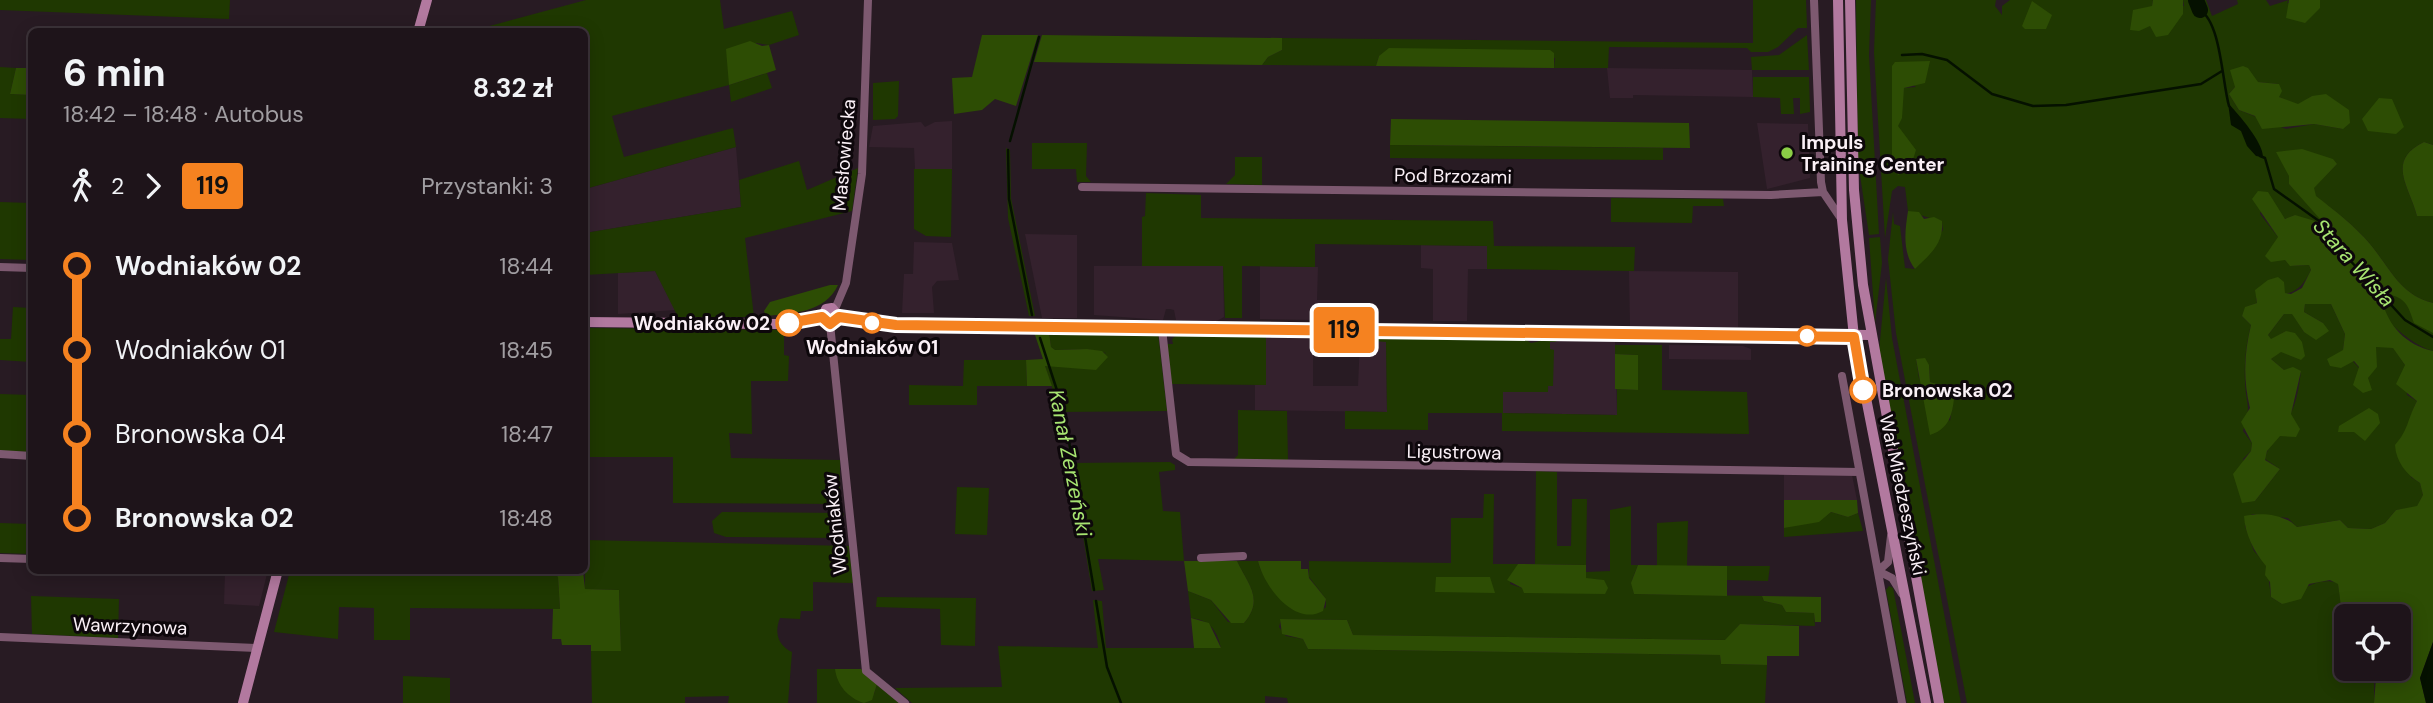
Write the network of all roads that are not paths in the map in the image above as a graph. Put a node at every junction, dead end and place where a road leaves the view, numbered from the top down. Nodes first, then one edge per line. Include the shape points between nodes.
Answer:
1 (426, 0) edge
2 (867, 0) edge
3 (1814, 0) edge
4 (1838, 0) edge
5 (1850, 0) edge
6 (419, 28) edge
7 (1082, 187) dead end
8 (1823, 192) junction
9 (1842, 220) junction
10 (0, 267) edge
11 (28, 268) edge
12 (832, 317) junction
13 (588, 322) edge
14 (1162, 329) junction
15 (1870, 335) junction
16 (1854, 337) junction
17 (1842, 376) dead end
18 (0, 454) edge
19 (28, 456) edge
20 (1859, 471) junction
21 (1891, 530) junction
22 (1242, 556) dead end
23 (0, 558) edge
24 (1201, 558) dead end
25 (28, 559) edge
26 (1878, 571) junction
27 (277, 574) edge
28 (1908, 606) junction
29 (0, 637) edge
30 (258, 648) junction
31 (243, 703) edge
32 (905, 703) edge
33 (1902, 703) edge
34 (1926, 703) edge
35 (1939, 703) edge

1 - 6 street
2 - 12 street, Masłowiecka via 862,174 846,284
3 - 8 street via 1816,121
4 - 9 street, Wał Miedzeszyński
5 - 15 street, Wał Miedzeszyński via 1854,190
7 - 8 street, Pod Brzozami
8 - 9 street
9 - 16 street, Wał Miedzeszyński
10 - 11 street
12 - 13 street via 776,324
12 - 14 street via 896,325
12 - 32 street, Wodniaków via 866,671
14 - 16 street
14 - 20 street, Ligustrowa via 1176,454 1189,462
15 - 16 street
15 - 35 street, Wał Miedzeszyński
16 - 21 street, Wał Miedzeszyński
17 - 20 street, Wał Miedzeszyński
18 - 19 street
20 - 26 street, Wał Miedzeszyński
21 - 26 street via 1888,562
21 - 28 street, Wał Miedzeszyński
22 - 24 street
23 - 25 street
26 - 28 street via 1895,581
26 - 33 street, Wał Miedzeszyński
27 - 30 street
28 - 34 street, Wał Miedzeszyński
29 - 30 street, Wawrzynowa
30 - 31 street

